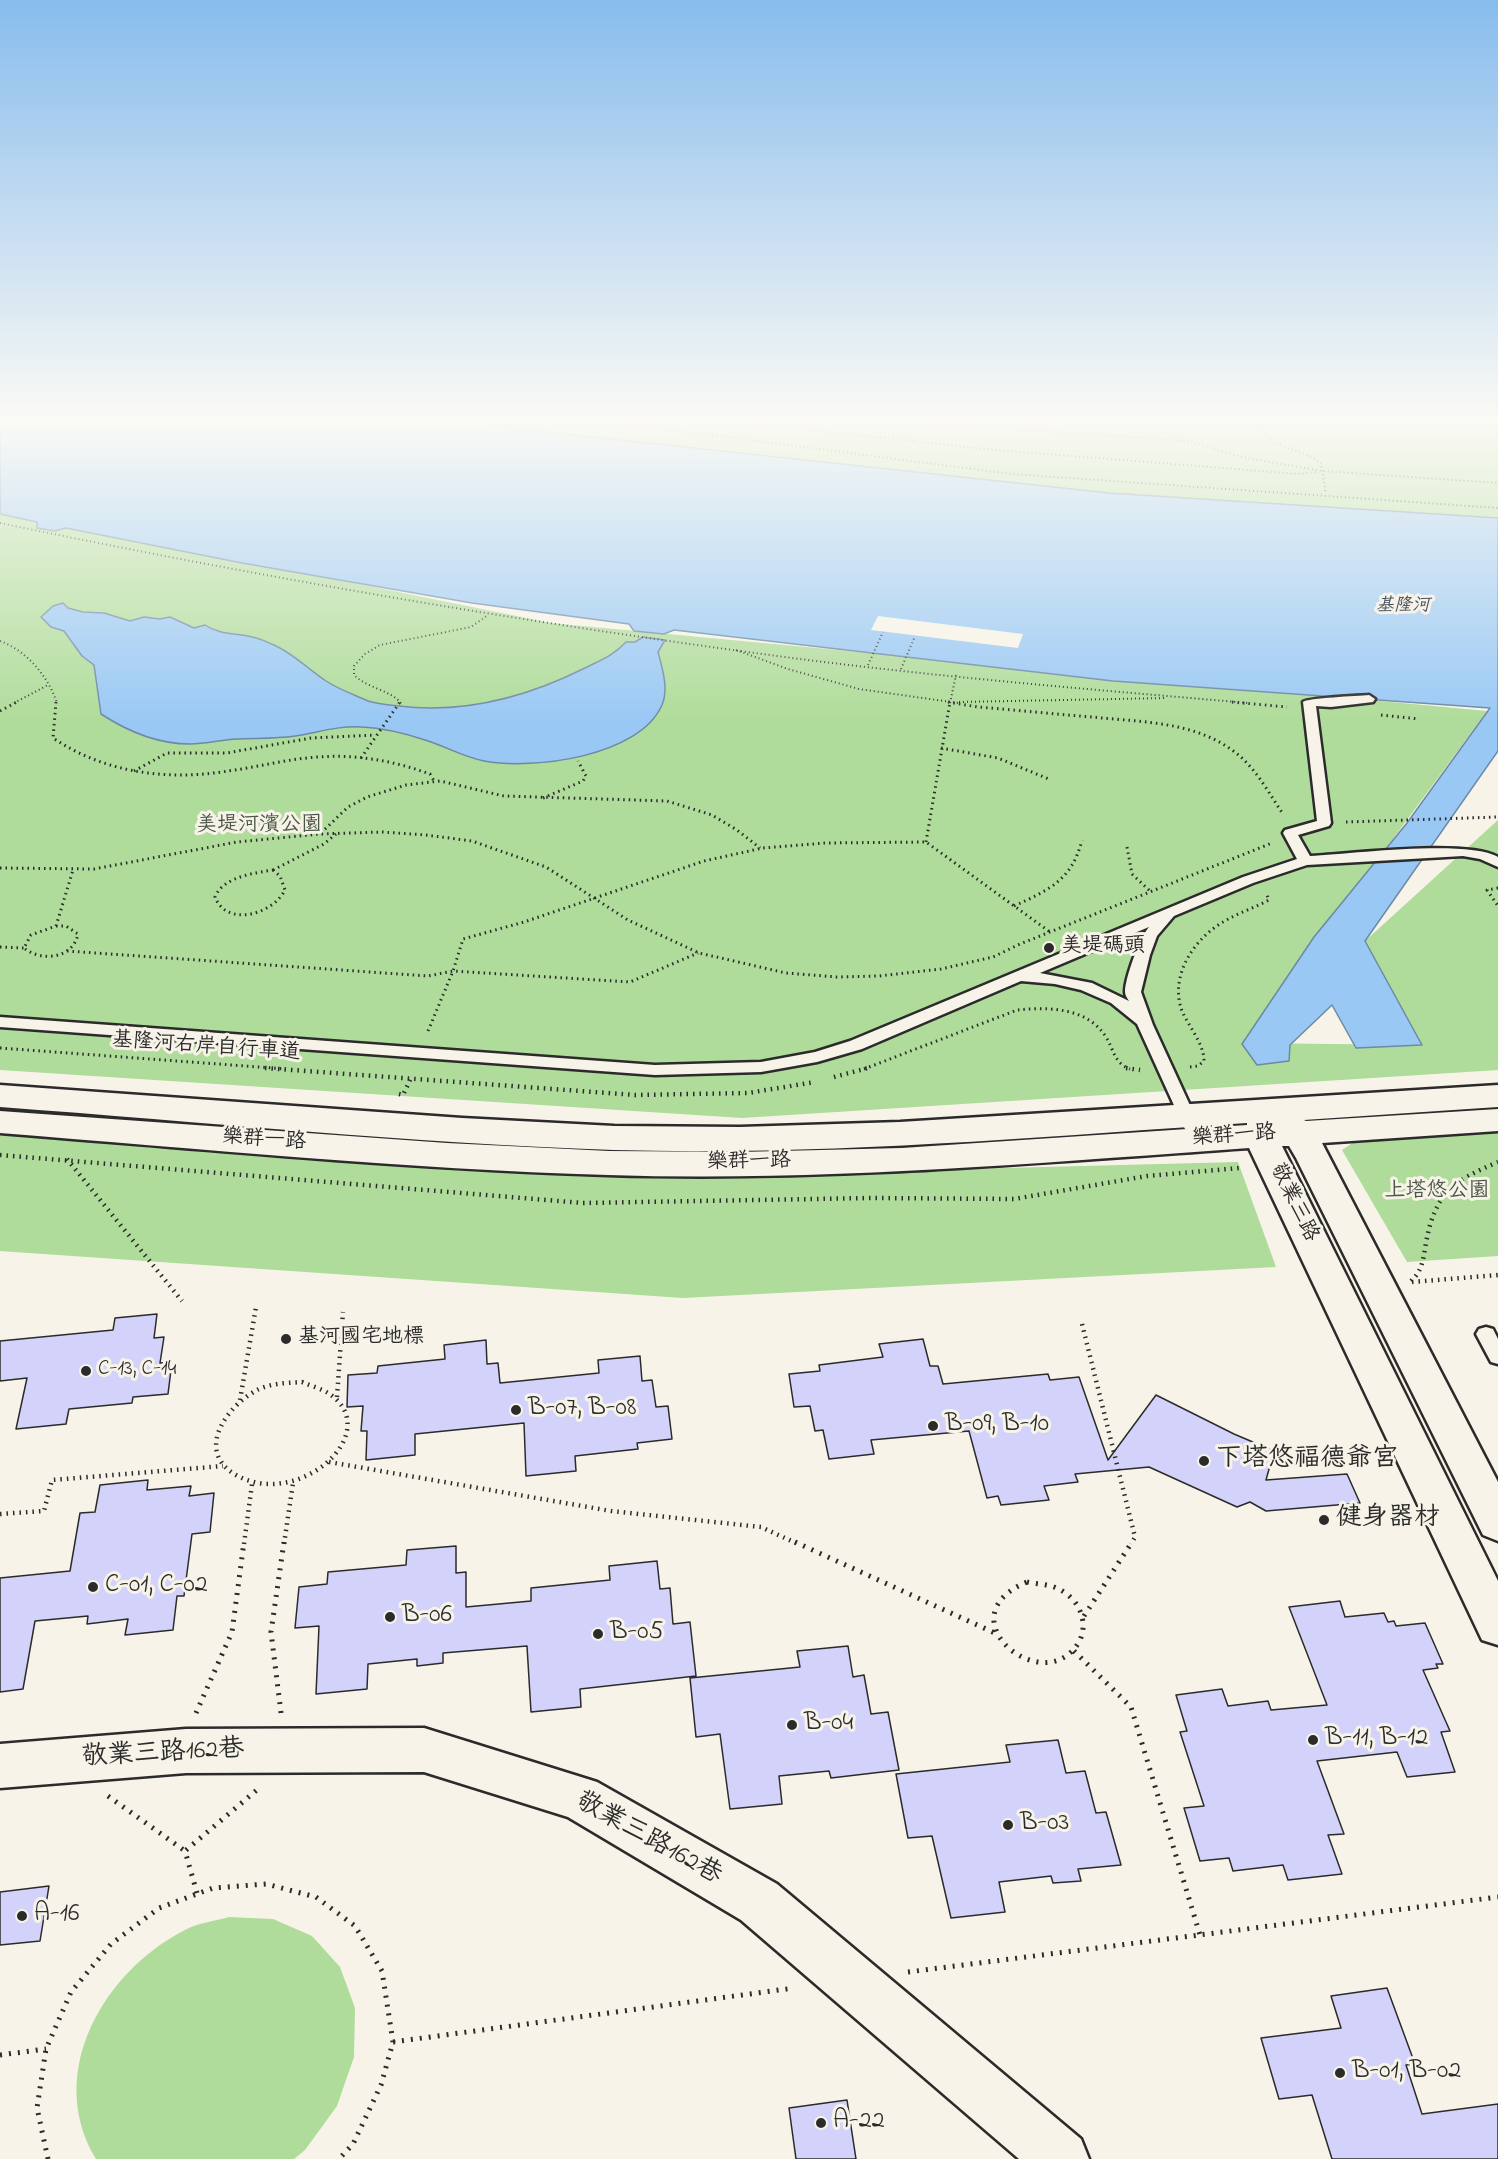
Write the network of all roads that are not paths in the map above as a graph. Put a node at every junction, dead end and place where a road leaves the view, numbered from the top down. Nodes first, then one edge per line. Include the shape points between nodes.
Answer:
1 (1369, 699) dead end
2 (1305, 861) junction
3 (1498, 863) edge
4 (1174, 910) junction
5 (1021, 977) junction
6 (0, 1022) edge
7 (1145, 1025) junction
8 (1498, 1095) edge
9 (0, 1096) edge
10 (1498, 1120) edge
11 (0, 1122) edge
12 (1265, 1123) junction
13 (1192, 1128) junction
14 (1299, 1133) junction
15 (1486, 1335) dead end
16 (1498, 1357) edge
17 (1498, 1523) edge
18 (1498, 1626) edge
19 (0, 1766) edge
20 (1062, 2159) edge

1 - 2 lane via 1310,702 1324,823 1290,833
2 - 3 lane via 1463,852 1484,855
2 - 4 lane
4 - 5 lane
4 - 7 lane via 1150,935 1134,984
5 - 6 lane via 856,1045 761,1067 655,1070
5 - 7 lane via 1054,979 1097,992 1130,1008
7 - 13 lane
8 - 12 main road, 樂群一路
9 - 13 main road, 樂群一路 via 614,1138 740,1139
10 - 14 main road, 樂群一路
11 - 13 main road, 樂群一路 via 609,1164 902,1160
12 - 13 main road, 樂群一路
12 - 14 main road, 樂群一路
12 - 18 main road, 敬業三路
14 - 17 main road, 敬業三路
15 - 16 lane
19 - 20 main road, 敬業三路162巷 via 186,1751 424,1750 579,1798 759,1902

